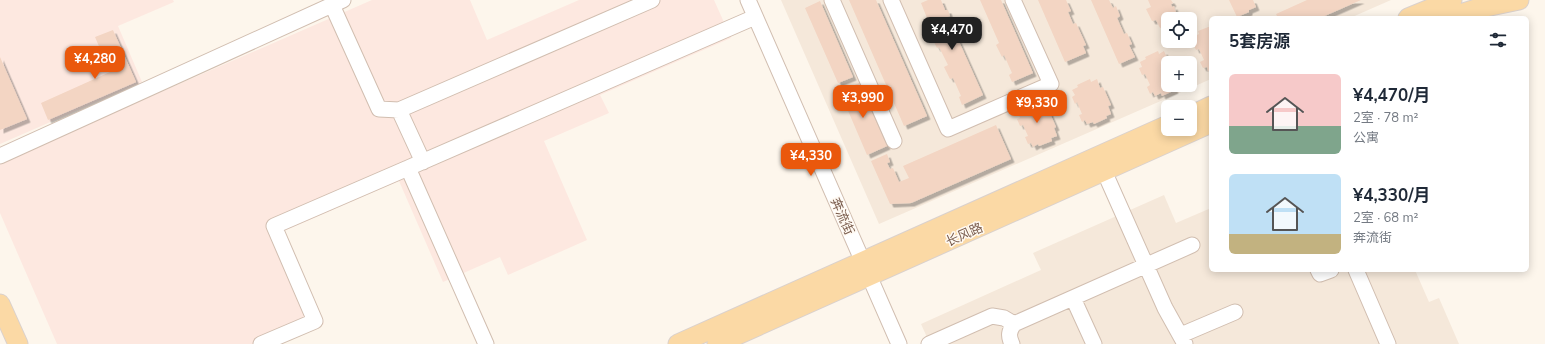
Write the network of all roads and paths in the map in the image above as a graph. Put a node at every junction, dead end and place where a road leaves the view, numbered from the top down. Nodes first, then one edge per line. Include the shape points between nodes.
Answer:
1 (652, 0) edge
2 (748, 0) edge
3 (832, 0) edge
4 (891, 0) edge
5 (1013, 0) edge
6 (1452, 0) edge
7 (1519, 0) edge
8 (338, 3) edge
9 (1413, 16) edge
10 (1454, 16) edge
11 (755, 17) junction
12 (1209, 107) edge
13 (399, 110) junction
14 (1197, 113) edge
15 (1209, 124) edge
16 (1161, 128) edge
17 (894, 141) dead end
18 (0, 156) edge
19 (423, 162) junction
20 (408, 168) junction
21 (1104, 171) junction
22 (1192, 245) dead end
23 (1146, 266) junction
24 (866, 269) junction
25 (1357, 272) edge
26 (1074, 298) junction
27 (0, 304) edge
28 (1235, 312) dead end
29 (1014, 324) junction
30 (1183, 340) edge
31 (18, 344) edge
32 (261, 344) edge
33 (486, 344) edge
34 (678, 344) edge
35 (716, 344) edge
36 (899, 344) edge
37 (929, 344) edge
38 (1012, 344) edge
39 (1094, 344) edge
40 (1388, 344) edge

1 - 13 street
2 - 11 street, 奔流街
3 - 17 street
4 - 5 street via 948,129 1051,84
6 - 9 main road
7 - 10 main road
8 - 13 street via 380,109
8 - 18 street
11 - 19 street
11 - 24 street, 奔流街
12 - 14 main road
13 - 19 street
15 - 21 main road, 长风路
16 - 24 main road, 长风路
19 - 20 street
20 - 32 street via 274,226 315,321
20 - 33 street
21 - 23 street
21 - 24 main road, 长风路
22 - 23 street
23 - 26 street
23 - 30 street
24 - 34 main road, 长风路
24 - 35 main road, 长风路
24 - 36 street, 奔流街
25 - 40 street
26 - 29 street
26 - 39 street
27 - 31 main road
28 - 30 street
29 - 37 street via 1004,318 992,316
29 - 38 street via 1010,329 1009,338

